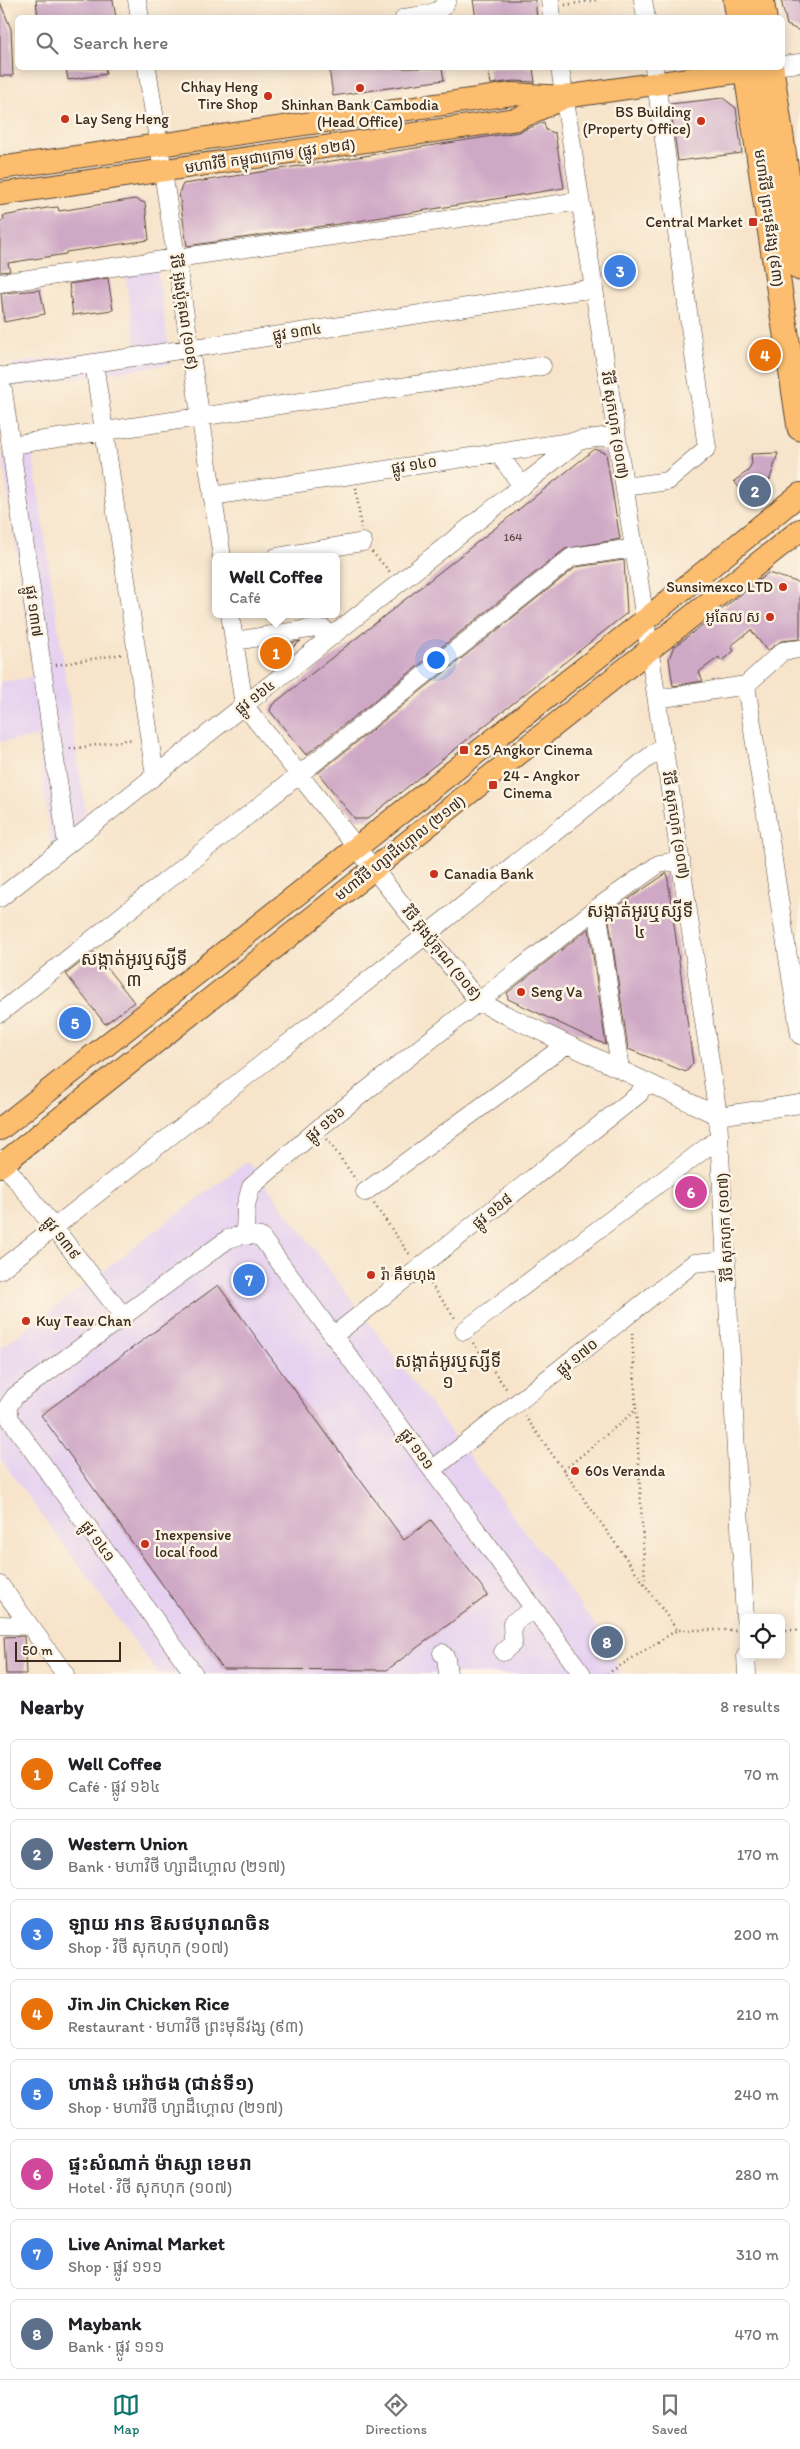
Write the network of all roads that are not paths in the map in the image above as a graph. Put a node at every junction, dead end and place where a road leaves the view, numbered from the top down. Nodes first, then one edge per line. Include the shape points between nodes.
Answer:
1 (137, 0) edge
2 (447, 0) edge
3 (644, 0) edge
4 (736, 0) edge
5 (761, 0) edge
6 (140, 15) edge
7 (420, 15) edge
8 (646, 15) edge
9 (738, 15) edge
10 (764, 15) edge
11 (800, 63) edge
12 (785, 66) edge
13 (147, 70) edge
14 (560, 70) edge
15 (732, 70) edge
16 (758, 70) edge
17 (758, 70) edge
18 (655, 76) edge
19 (564, 97) junction
20 (159, 145) junction
21 (0, 168) edge
22 (163, 171) junction
23 (0, 194) edge
24 (580, 201) junction
25 (798, 235) edge
26 (176, 257) junction
27 (800, 268) edge
28 (0, 283) edge
29 (594, 288) junction
30 (190, 348) junction
31 (94, 363) junction
32 (542, 366) dead end
33 (1, 377) edge
34 (200, 418) junction
35 (800, 428) edge
36 (104, 432) junction
37 (616, 435) junction
38 (580, 440) junction
39 (11, 445) junction
40 (498, 453) junction
41 (522, 486) junction
42 (625, 487) junction
43 (800, 494) edge
44 (212, 496) junction
45 (800, 530) edge
46 (363, 542) dead end
47 (634, 548) junction
48 (221, 553) edge
49 (299, 553) edge
50 (231, 618) edge
51 (645, 620) junction
52 (331, 636) junction
53 (234, 641) junction
54 (800, 649) edge
55 (650, 650) junction
56 (746, 685) junction
57 (657, 699) junction
58 (244, 705) junction
59 (664, 744) junction
60 (299, 774) junction
61 (155, 776) junction
62 (67, 845) junction
63 (357, 847) junction
64 (681, 860) junction
65 (374, 869) junction
66 (0, 898) edge
67 (597, 908) junction
68 (426, 935) junction
69 (479, 1002) junction
70 (0, 1013) edge
71 (800, 1035) edge
72 (567, 1044) junction
73 (620, 1069) junction
74 (645, 1081) junction
75 (800, 1104) edge
76 (718, 1116) junction
77 (0, 1129) edge
78 (719, 1138) junction
79 (1, 1163) edge
80 (365, 1192) road end
81 (54, 1228) junction
82 (245, 1234) junction
83 (727, 1260) junction
84 (0, 1270) edge
85 (124, 1317) junction
86 (464, 1331) road end
87 (334, 1336) junction
88 (4, 1406) edge
89 (432, 1470) junction
90 (0, 1585) edge
91 (533, 1610) junction
92 (745, 1614) edge
93 (0, 1625) edge
94 (30, 1626) junction
95 (503, 1652) dead end
96 (442, 1653) dead end
97 (746, 1659) edge
98 (65, 1674) edge
99 (194, 1674) edge
100 (448, 1674) edge
101 (582, 1674) edge
102 (747, 1674) edge

1 - 6 street
2 - 7 street via 436,12
3 - 8 street
4 - 9 highway
5 - 10 highway
11 - 12 street
13 - 20 street, វិថី អ៊ុងប៉ូគុណ (១០៩)
14 - 19 street, វិថី សុកហុក (១០៧)
15 - 18 main road, មហាវិថី កម្ពុជាក្រោម (ផ្លូវ ១២៨)
16 - 25 highway, មហាវិថី ព្រះមុនីវង្ស (៩៣)
17 - 35 highway, មហាវិថី ព្រះមុនីវង្ស (៩៣)
18 - 19 main road, មហាវិថី កម្ពុជាក្រោម (ផ្លូវ ១២៨)
18 - 42 street via 707,448 668,481
19 - 20 main road, មហាវិថី កម្ពុជាក្រោម (ផ្លូវ ១២៨) via 512,94
19 - 22 main road, មហាវិថី កម្ពុជាក្រោម (ផ្លូវ ១២៨) via 517,119
19 - 24 street, វិថី សុកហុក (១០៧)
20 - 21 main road, មហាវិថី កម្ពុជាក្រោម (ផ្លូវ ១២៨)
20 - 22 street, វិថី អ៊ុងប៉ូគុណ (១០៩)
22 - 23 main road, មហាវិថី កម្ពុជាក្រោម (ផ្លូវ ១២៨)
22 - 26 street, វិថី អ៊ុងប៉ូគុណ (១០៩)
24 - 26 street
24 - 29 street, វិថី សុកហុក (១០៧)
25 - 27 highway, មហាវិថី ព្រះមុនីវង្ស (៩៣)
26 - 28 street
26 - 30 street, វិថី អ៊ុងប៉ូគុណ (១០៩)
29 - 30 street, ផ្លូវ ១៣៤
29 - 37 street, វិថី សុកហុក (១០៧)
30 - 31 street, ផ្លូវ ១៣៤
30 - 34 street, វិថី អ៊ុងប៉ូគុណ (១០៩)
31 - 33 street, ផ្លូវ ១៣៤
31 - 36 street
32 - 34 street
33 - 39 street, ផ្លូវ ១៣៧
34 - 36 street
34 - 44 street, វិថី អ៊ុងប៉ូគុណ (១០៩)
36 - 39 street
36 - 61 street
37 - 38 street, ផ្លូវ ១៤០
37 - 42 street, វិថី សុកហុក (១០៧)
38 - 40 street, ផ្លូវ ១៤០
38 - 41 street, ផ្លូវ ១៦៤
39 - 62 street, ផ្លូវ ១៣៧
40 - 41 street
40 - 44 street, ផ្លូវ ១៤០
41 - 52 street, ផ្លូវ ១៦៤
42 - 47 street, វិថី សុកហុក (១០៧)
43 - 51 main road, មហាវិថី ហ្សាដឹហ្គោល (២១៧)
44 - 48 street, វិថី អ៊ុងប៉ូគុណ (១០៩)
45 - 55 main road, មហាវិថី ហ្សាដឹហ្គោល (២១៧)
46 - 49 street
47 - 51 street, វិថី សុកហុក (១០៧)
47 - 60 street via 572,557
50 - 53 street, វិថី អ៊ុងប៉ូគុណ (១០៩)
51 - 55 street, វិថី សុកហុក (១០៧)
51 - 63 main road, មហាវិថី ហ្សាដឹហ្គោល (២១៧)
52 - 53 street via 324,629 315,628
52 - 58 street, ផ្លូវ ១៦៤
53 - 58 street, វិថី អ៊ុងប៉ូគុណ (១០៩)
54 - 56 street via 783,651
55 - 57 street, វិថី សុកហុក (១០៧)
55 - 65 main road, មហាវិថី ហ្សាដឹហ្គោល (២១៧)
56 - 57 street
56 - 71 street
57 - 59 street, វិថី សុកហុក (១០៧)
58 - 60 street, វិថី អ៊ុងប៉ូគុណ (១០៩)
58 - 61 street, ផ្លូវ ១៦៤
59 - 64 street, វិថី សុកហុក (១០៧)
59 - 68 street
60 - 63 street, វិថី អ៊ុងប៉ូគុណ (១០៩)
60 - 70 street
61 - 62 street, ផ្លូវ ១៦៤
62 - 66 street, ផ្លូវ ១៦៤
63 - 65 street, វិថី អ៊ុងប៉ូគុណ (១០៩)
63 - 77 main road, មហាវិថី ហ្សាដឹហ្គោល (២១៧)
64 - 67 street, ផ្លូវ ១៦៦ via 659,864
64 - 76 street, វិថី សុកហុក (១០៧)
65 - 68 street, វិថី អ៊ុងប៉ូគុណ (១០៩)
65 - 79 main road, មហាវិថី ហ្សាដឹហ្គោល (២១៧)
67 - 69 street, ផ្លូវ ១៦៦
67 - 73 street
68 - 69 street, វិថី អ៊ុងប៉ូគុណ (១០៩)
68 - 81 street
69 - 72 street, វិថី អ៊ុងប៉ូគុណ (១០៩)
69 - 82 street, ផ្លូវ ១៦៦ via 319,1128 251,1187 246,1206
72 - 73 street, វិថី អ៊ុងប៉ូគុណ (១០៩)
72 - 80 street
73 - 74 street, វិថី អ៊ុងប៉ូគុណ (១០៩)
74 - 76 street, វិថី អ៊ុងប៉ូគុណ (១០៩)
74 - 87 street, ផ្លូវ ១៦៨ via 639,1094
75 - 76 street
76 - 78 street, វិថី សុកហុក (១០៧)
78 - 83 street, វិថី សុកហុក (១០៧)
78 - 86 street
79 - 81 street, ផ្លូវ ១៣៩
81 - 84 street
81 - 85 street, ផ្លូវ ១៣៩
82 - 85 street via 228,1239
82 - 87 street, ផ្លូវ ១១១ via 261,1237
83 - 89 street, ផ្លូវ ១៧០ via 694,1263
83 - 92 street, វិថី សុកហុក (១០៧)
85 - 88 street
87 - 89 street, ផ្លូវ ១១១
88 - 99 street, ផ្លូវ ១៤១ via 10,1419
89 - 91 street, ផ្លូវ ១១១
90 - 94 street
91 - 95 street via 512,1623 513,1643
91 - 101 street, ផ្លូវ ១១១
93 - 94 street
94 - 98 street
96 - 100 street
97 - 102 street

